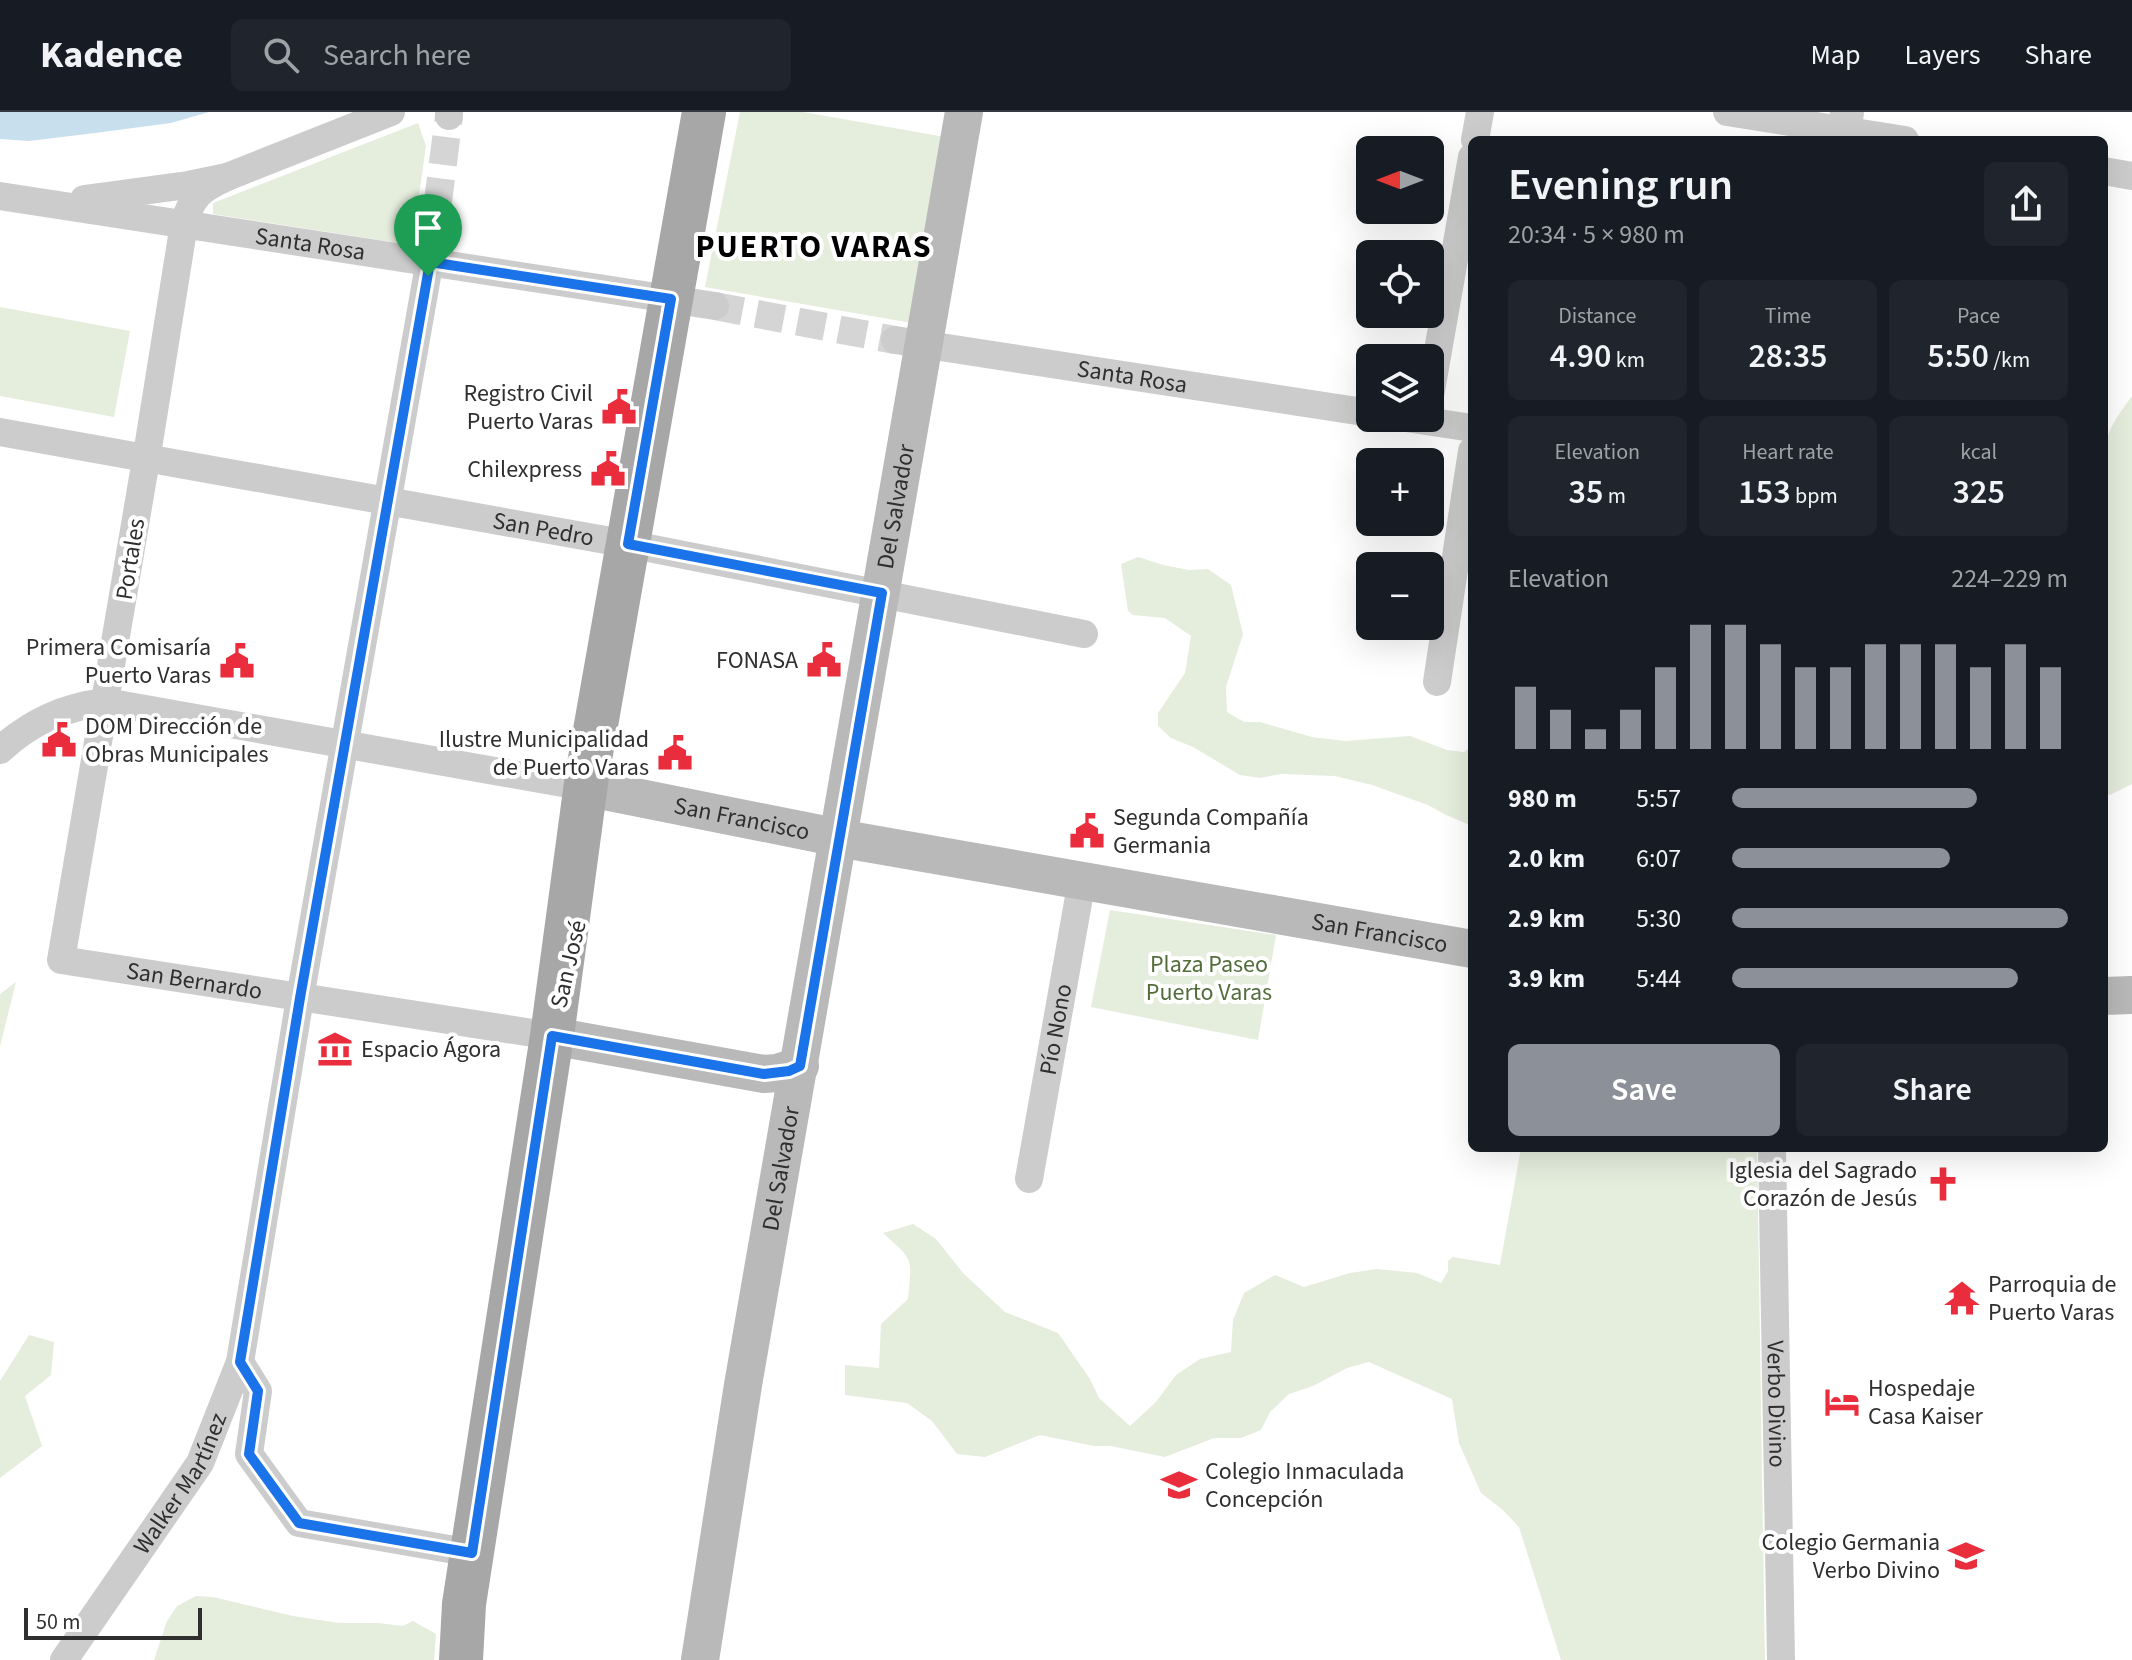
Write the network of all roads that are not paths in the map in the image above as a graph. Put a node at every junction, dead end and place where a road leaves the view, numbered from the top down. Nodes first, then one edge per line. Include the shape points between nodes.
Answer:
1 (391, 112) edge
2 (704, 112) edge
3 (727, 112) edge
4 (964, 112) edge
5 (1480, 112) edge
6 (1727, 112) edge
7 (1844, 127) edge
8 (1476, 136) edge
9 (1886, 136) edge
10 (2108, 172) edge
11 (2132, 176) edge
12 (227, 177) junction
13 (1468, 177) edge
14 (0, 196) edge
15 (36, 201) junction
16 (184, 224) junction
17 (431, 255) junction
18 (693, 302) junction
19 (909, 343) junction
20 (1435, 344) edge
21 (1356, 411) edge
22 (1444, 420) edge
23 (1468, 427) edge
24 (0, 432) edge
25 (146, 459) junction
26 (1468, 477) edge
27 (388, 500) junction
28 (639, 546) junction
29 (882, 593) junction
30 (1084, 634) dead end
31 (1437, 682) dead end
32 (106, 702) junction
33 (344, 745) junction
34 (0, 750) edge
35 (596, 789) junction
36 (839, 838) junction
37 (1082, 880) junction
38 (1468, 948) edge
39 (61, 960) joint
40 (2132, 995) edge
41 (2108, 996) edge
42 (300, 998) junction
43 (552, 1036) junction
44 (800, 1066) junction
45 (751, 1072) junction
46 (790, 1117) junction
47 (1772, 1152) edge
48 (1029, 1179) dead end
49 (240, 1362) junction
50 (472, 1553) junction
51 (64, 1660) edge
52 (461, 1660) edge
53 (700, 1660) edge
54 (1781, 1660) edge

1 - 12 street
2 - 18 main road, San José
3 - 18 main road, San José
4 - 19 main road, Del Salvador
5 - 8 street
6 - 7 street
7 - 9 street
10 - 11 street
12 - 15 street via 101,198
12 - 16 street, Portales via 198,194
13 - 20 street
14 - 15 street, Santa Rosa
15 - 16 street, Santa Rosa
16 - 17 street, Santa Rosa
16 - 25 street, Portales
17 - 18 street, Santa Rosa
17 - 27 street, Walker Martínez
18 - 28 main road, San José
19 - 21 street, Santa Rosa
19 - 29 main road, Del Salvador
22 - 23 street
24 - 25 street, San Pedro
25 - 27 street, San Pedro
25 - 32 street, Portales
26 - 31 street
27 - 28 street, San Pedro
27 - 33 street, Walker Martínez
28 - 29 street, San Pedro
28 - 35 main road, San José
29 - 30 street, San Pedro
29 - 36 main road, Del Salvador
32 - 33 street, San Francisco
32 - 34 street via 51,715
32 - 39 street, Portales
33 - 35 street, San Francisco
33 - 42 street, Walker Martínez
35 - 36 main road, San Francisco
35 - 43 main road, San José
36 - 37 main road, San Francisco
36 - 44 main road, Del Salvador
37 - 38 main road, San Francisco
37 - 48 street, Pío Nono
39 - 42 street, San Bernardo
40 - 41 main road
42 - 43 street, San Bernardo
42 - 49 street, Walker Martínez
43 - 45 main road, San Bernardo
43 - 50 main road, San José
44 - 45 main road, San Bernardo via 777,1073
44 - 46 main road, Del Salvador
45 - 46 main road, San Bernardo via 775,1084
46 - 53 main road, Del Salvador
47 - 54 street, Verbo Divino
49 - 50 street via 258,1391 249,1454 299,1523
49 - 51 street, Walker Martínez via 200,1463
50 - 52 main road, San José

